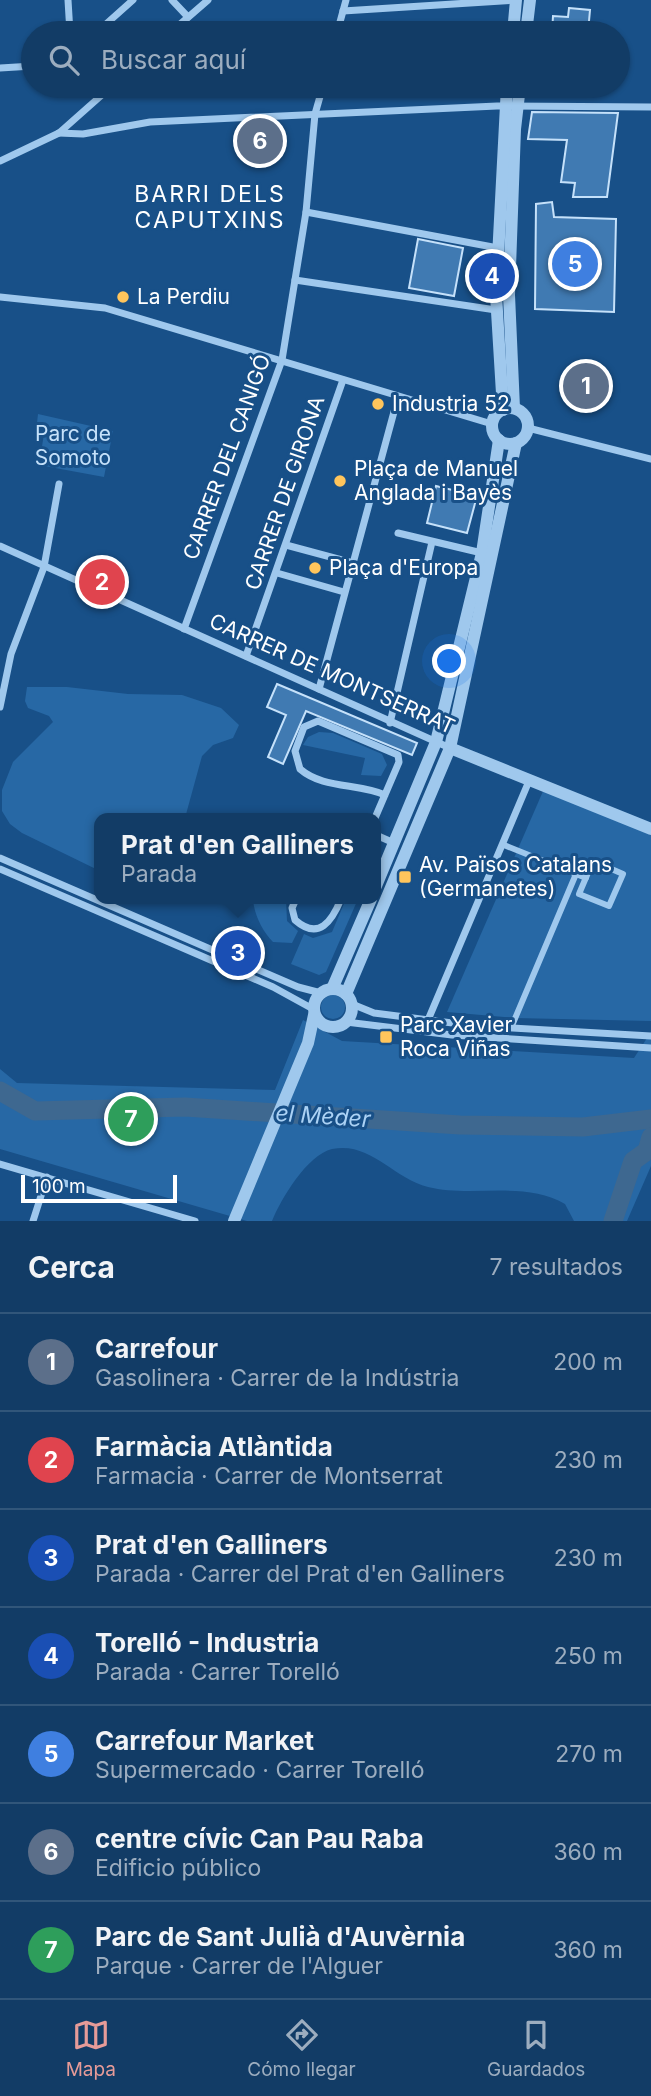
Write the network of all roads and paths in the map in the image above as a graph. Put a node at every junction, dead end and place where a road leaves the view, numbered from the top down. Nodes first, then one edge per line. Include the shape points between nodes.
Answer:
1 (68, 0) edge
2 (133, 0) edge
3 (172, 0) edge
4 (208, 0) edge
5 (346, 0) edge
6 (516, 0) edge
7 (530, 0) edge
8 (343, 11) junction
9 (188, 17) junction
10 (69, 21) edge
11 (109, 21) edge
12 (184, 21) edge
13 (340, 21) edge
14 (514, 21) edge
15 (527, 21) edge
16 (21, 67) edge
17 (0, 68) edge
18 (99, 98) edge
19 (320, 98) edge
20 (509, 98) edge
21 (514, 98) edge
22 (510, 105) junction
23 (651, 107) edge
24 (315, 114) junction
25 (78, 117) junction
26 (59, 134) junction
27 (83, 134) junction
28 (0, 161) edge
29 (306, 212) junction
30 (498, 248) junction
31 (295, 280) junction
32 (0, 297) edge
33 (496, 310) junction
34 (282, 360) junction
35 (343, 380) junction
36 (398, 397) junction
37 (508, 409) junction
38 (492, 424) junction
39 (528, 428) junction
40 (499, 440) junction
41 (516, 443) junction
42 (651, 459) edge
43 (59, 484) dead end
44 (398, 533) dead end
45 (432, 542) junction
46 (286, 545) junction
47 (0, 546) edge
48 (481, 553) junction
49 (353, 563) junction
50 (44, 566) junction
51 (277, 573) junction
52 (344, 592) junction
53 (184, 629) junction
54 (246, 656) junction
55 (319, 689) junction
56 (0, 707) edge
57 (390, 723) junction
58 (436, 742) junction
59 (450, 748) junction
60 (529, 781) junction
61 (384, 795) junction
62 (377, 813) edge
63 (650, 829) edge
64 (381, 837) edge
65 (394, 843) junction
66 (504, 845) junction
67 (0, 858) edge
68 (0, 869) edge
69 (381, 874) edge
70 (576, 874) junction
71 (586, 877) junction
72 (94, 899) edge
73 (106, 904) edge
74 (294, 904) edge
75 (339, 904) edge
76 (369, 904) edge
77 (326, 991) junction
78 (349, 999) junction
79 (314, 1012) junction
80 (428, 1020) junction
81 (346, 1022) junction
82 (329, 1027) junction
83 (511, 1028) junction
84 (651, 1036) edge
85 (308, 1043) junction
86 (651, 1048) edge
87 (0, 1164) edge
88 (47, 1177) junction
89 (33, 1221) edge
90 (195, 1221) edge
91 (234, 1221) edge

1 - 10 street
2 - 11 street
3 - 9 street
4 - 9 street
5 - 8 street
6 - 8 street
6 - 14 street
7 - 15 street
8 - 13 street
9 - 12 street
16 - 17 street
18 - 25 street
19 - 24 street, CARRER DEL CANIGÓ
20 - 22 street
21 - 22 street
22 - 23 street
22 - 24 street
22 - 30 street
22 - 37 street
24 - 27 street via 150,122
24 - 29 street, CARRER DEL CANIGÓ
25 - 26 street
25 - 27 street
26 - 27 street
26 - 28 street
29 - 30 street
29 - 31 street, CARRER DEL CANIGÓ
30 - 33 street
31 - 33 street
31 - 34 street, CARRER DEL CANIGÓ
32 - 34 street via 105,308
33 - 37 street
34 - 35 street
34 - 53 street, CARRER DEL CANIGÓ
35 - 36 street
35 - 46 street, CARRER DE GIRONA
36 - 38 street
36 - 49 street
37 - 38 street
37 - 39 street via 525,415
38 - 40 street
39 - 41 street
39 - 42 street
40 - 41 street
40 - 48 street
41 - 59 street
43 - 50 street
44 - 45 street
45 - 48 street
45 - 57 street
46 - 49 street
46 - 51 street, CARRER DE GIRONA
47 - 50 street, CARRER DE MONTSERRAT
48 - 58 street
49 - 52 street
50 - 53 street, CARRER DE MONTSERRAT
50 - 56 street via 11,654
51 - 52 street
51 - 54 street, CARRER DE GIRONA
52 - 55 street
53 - 54 street, CARRER DE MONTSERRAT
54 - 55 street, CARRER DE MONTSERRAT
55 - 57 street, CARRER DE MONTSERRAT
57 - 58 street, CARRER DE MONTSERRAT
58 - 59 street, CARRER DE MONTSERRAT
58 - 65 street
59 - 60 street, CARRER DE MONTSERRAT
59 - 78 street
60 - 63 street, CARRER DE MONTSERRAT
60 - 66 street
61 - 61 street via 399,762 397,753 318,721 304,727 295,751 300,769 320,781 369,788
61 - 62 street
64 - 65 street
65 - 69 street
66 - 70 street
66 - 80 street
67 - 72 street
68 - 79 street via 273,987
70 - 71 street
70 - 83 street
71 - 71 street via 579,894 609,906 623,874 593,861
73 - 77 street via 298,987
74 - 75 street via 295,920 313,930 330,923
76 - 77 street
77 - 78 street
77 - 79 street
78 - 80 street via 374,1013
78 - 81 street via 351,1014
79 - 82 street
79 - 85 street
80 - 83 street
81 - 82 street
81 - 86 street via 474,1037
82 - 85 street
83 - 84 street
85 - 91 street
87 - 88 street
88 - 89 street
88 - 90 street

